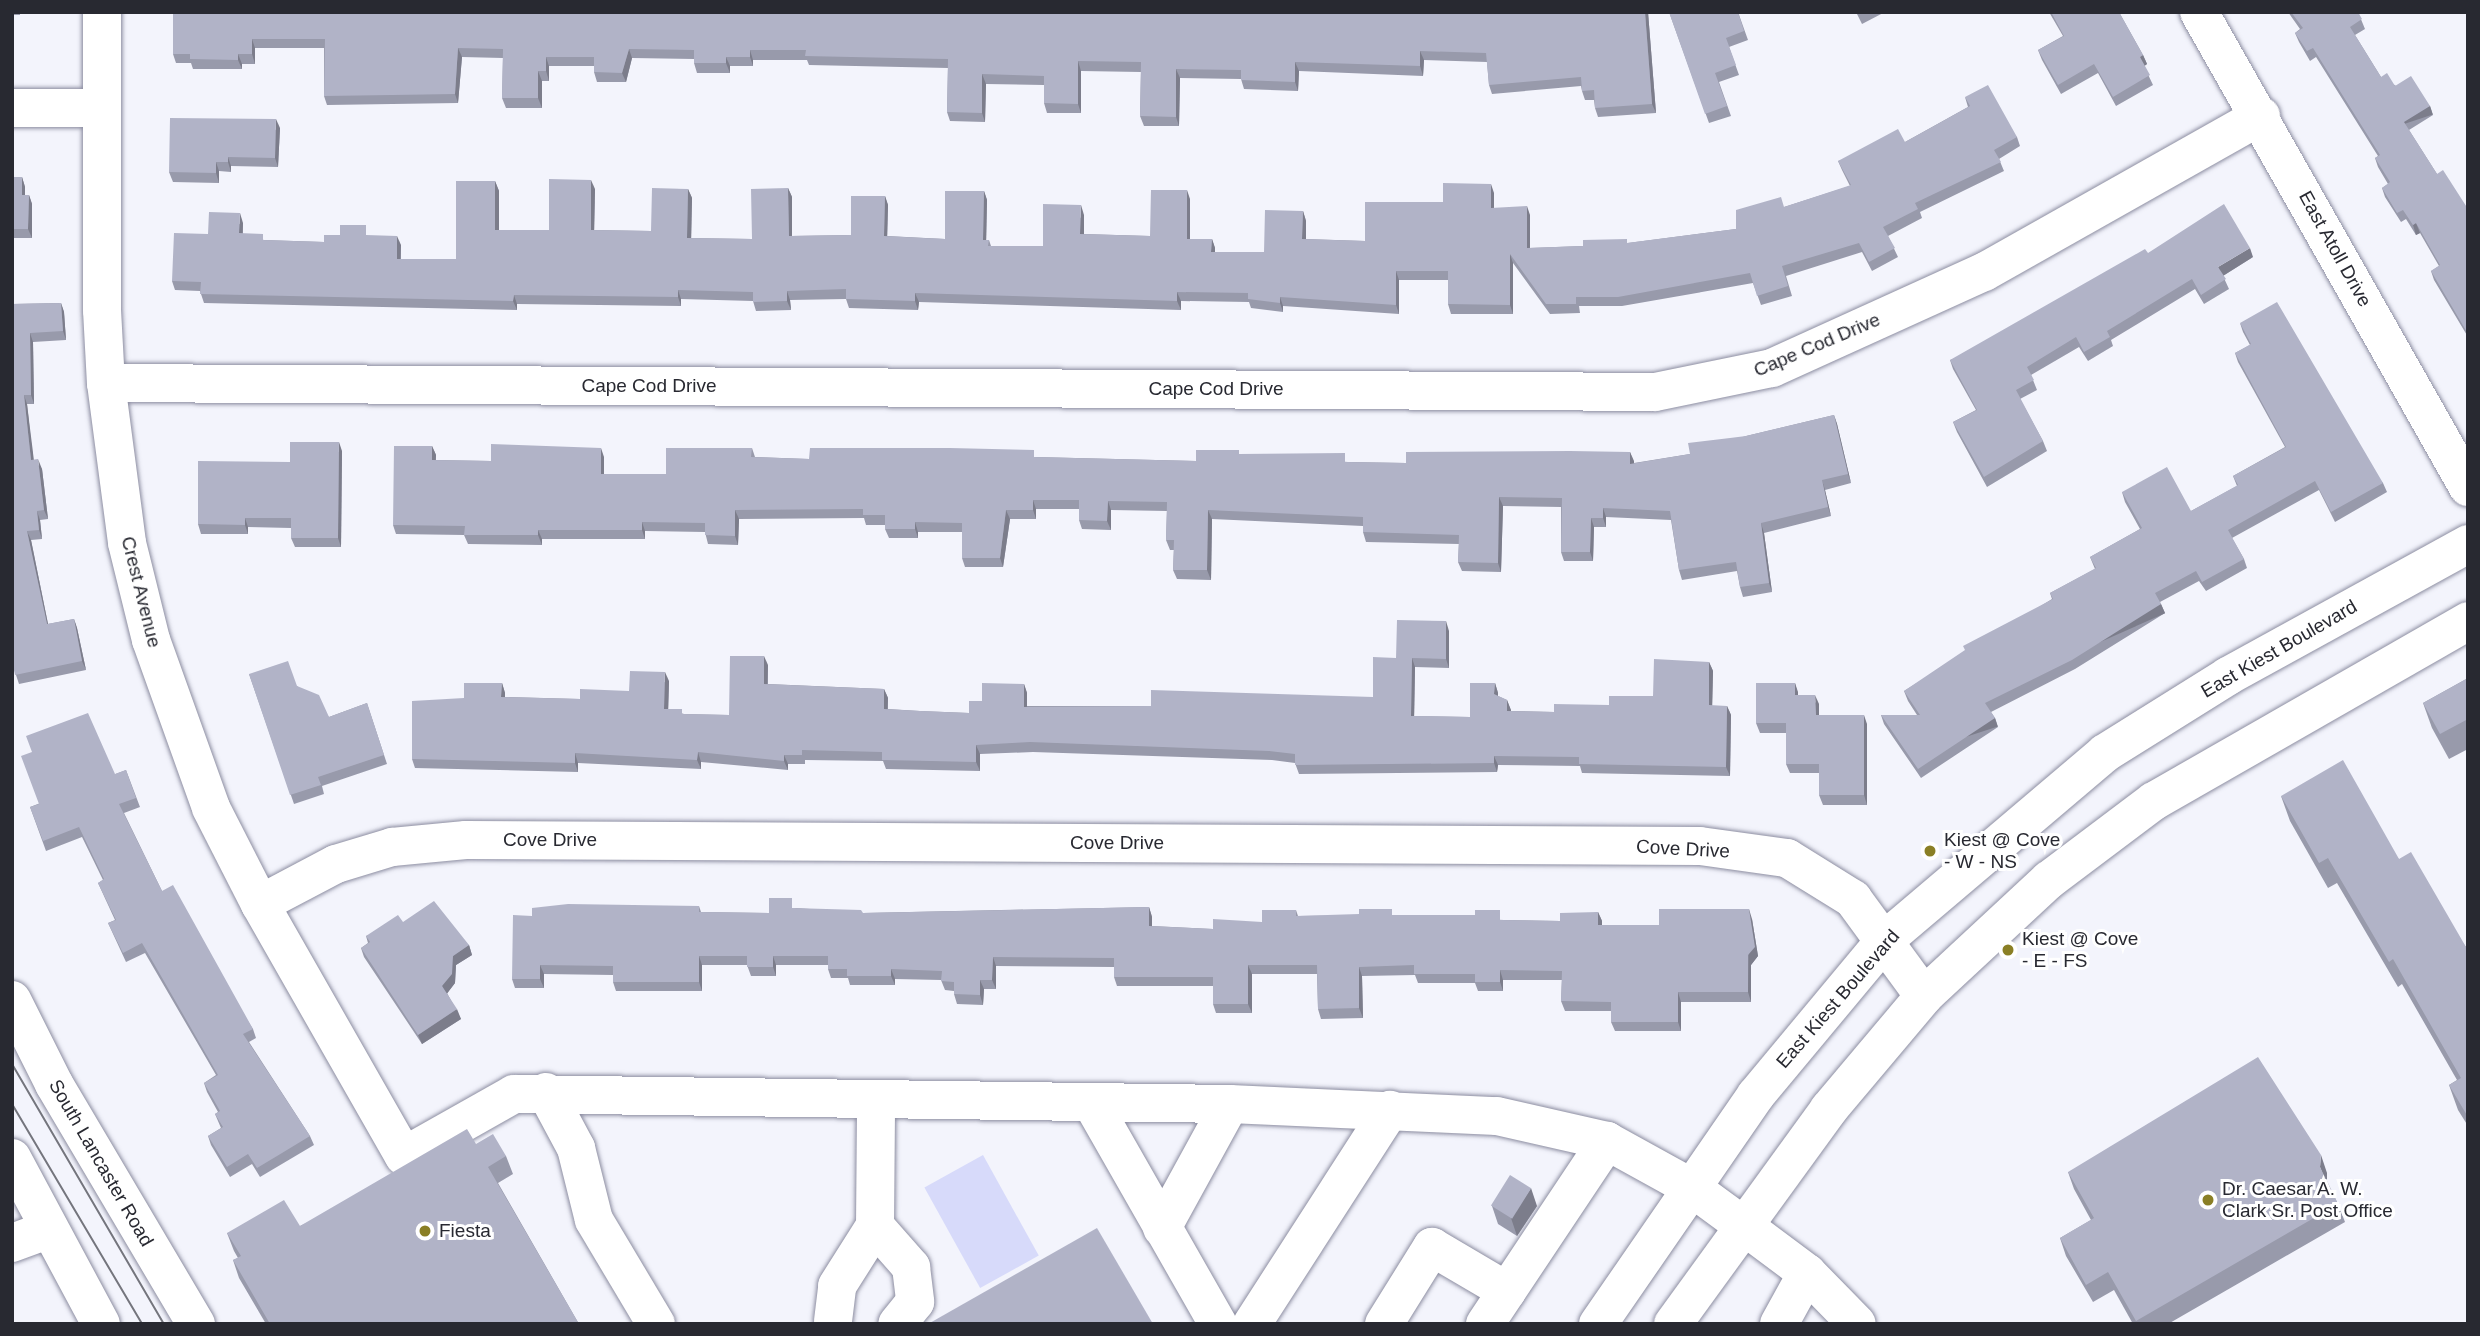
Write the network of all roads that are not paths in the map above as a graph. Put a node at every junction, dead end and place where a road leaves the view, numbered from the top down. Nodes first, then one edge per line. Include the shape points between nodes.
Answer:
1 (102, 12) edge
2 (2199, 12) edge
3 (12, 108) edge
4 (102, 108) junction
5 (2261, 116) junction
6 (106, 383) junction
7 (2468, 487) edge
8 (2468, 544) edge
9 (2468, 621) edge
10 (260, 904) junction
11 (1886, 939) junction
12 (1924, 996) junction
13 (12, 1000) edge
14 (546, 1093) junction
15 (876, 1100) junction
16 (1230, 1104) junction
17 (1093, 1105) junction
18 (1390, 1110) junction
19 (1607, 1141) junction
20 (15, 1169) edge
21 (1692, 1188) junction
22 (875, 1226) junction
23 (1744, 1226) junction
24 (1162, 1228) junction
25 (50, 1229) junction
26 (12, 1243) edge
27 (1807, 1273) junction
28 (1507, 1291) junction
29 (833, 1323) edge
30 (101, 1324) edge
31 (196, 1324) edge
32 (656, 1324) edge
33 (897, 1324) edge
34 (1218, 1324) edge
35 (1252, 1324) edge
36 (1384, 1324) edge
37 (1485, 1324) edge
38 (1598, 1324) edge
39 (1673, 1324) edge
40 (1779, 1324) edge
41 (1857, 1324) edge

1 - 4 street, Crest Avenue
2 - 5 street, East Atoll Drive
3 - 4 street
4 - 6 street, Crest Avenue
5 - 6 street, Cape Cod Drive via 1984,272 1772,368 1655,392
5 - 7 street, East Atoll Drive
6 - 10 street, Crest Avenue via 127,543 151,640 211,808
8 - 11 street, East Kiest Boulevard via 2240,669 2105,753
9 - 12 street via 2154,801 2049,880
10 - 11 street, Cove Drive via 336,864 392,847 466,840 1700,846 1787,858 1853,899
10 - 14 street, Crest Avenue via 404,1156 514,1094
11 - 12 street, Cove Drive
11 - 21 street, East Kiest Boulevard via 1805,1032
12 - 23 street via 1829,1109
13 - 31 street, South Lancaster Road via 54,1084
14 - 15 street
14 - 32 street via 576,1149 594,1220
15 - 17 street
15 - 22 street
16 - 17 street
16 - 18 street
16 - 24 street
17 - 24 street
18 - 19 street via 1497,1116
18 - 35 street
19 - 21 street
19 - 28 street
20 - 25 street
21 - 23 street
21 - 38 street, East Kiest Boulevard
22 - 29 street via 837,1286
22 - 33 street via 903,1252 911,1267 915,1302
23 - 27 street
23 - 39 street
24 - 34 street
25 - 26 street
25 - 30 street
27 - 40 street
27 - 41 street
28 - 36 street via 1432,1247
28 - 37 street

